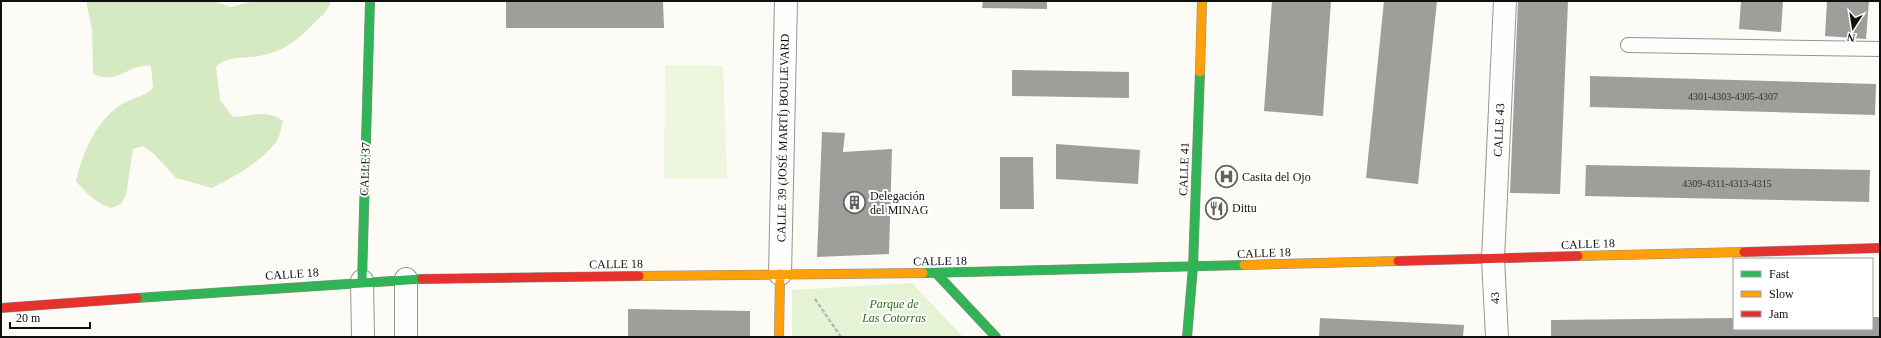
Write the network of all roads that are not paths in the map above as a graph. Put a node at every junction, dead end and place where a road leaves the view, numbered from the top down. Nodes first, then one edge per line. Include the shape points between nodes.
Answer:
1 (370, 1) edge
2 (786, 1) edge
3 (1202, 1) edge
4 (1505, 1) edge
5 (1628, 46) dead end
6 (1880, 49) edge
7 (1880, 248) edge
8 (1493, 259) junction
9 (1193, 267) junction
10 (936, 273) junction
11 (789, 274) junction
12 (406, 279) junction
13 (362, 281) junction
14 (1, 308) edge
15 (362, 337) edge
16 (406, 337) edge
17 (779, 337) edge
18 (996, 337) edge
19 (1187, 337) edge
20 (1497, 337) edge

1 - 13 street, CALLE 37
2 - 11 street, CALLE 39 (JOSÉ MARTÍ) BOULEVARD
3 - 9 street, CALLE 41
4 - 8 street, CALLE 43
5 - 6 lane
7 - 8 street, CALLE 18
8 - 9 street, CALLE 18
8 - 20 street, 43
9 - 10 street, CALLE 18
9 - 19 street, CALLE 41
10 - 11 street, CALLE 18
10 - 18 street
11 - 12 street, CALLE 18
11 - 17 street
12 - 13 street, CALLE 18
12 - 16 street
13 - 14 street, CALLE 18
13 - 15 street, CALLE 37

